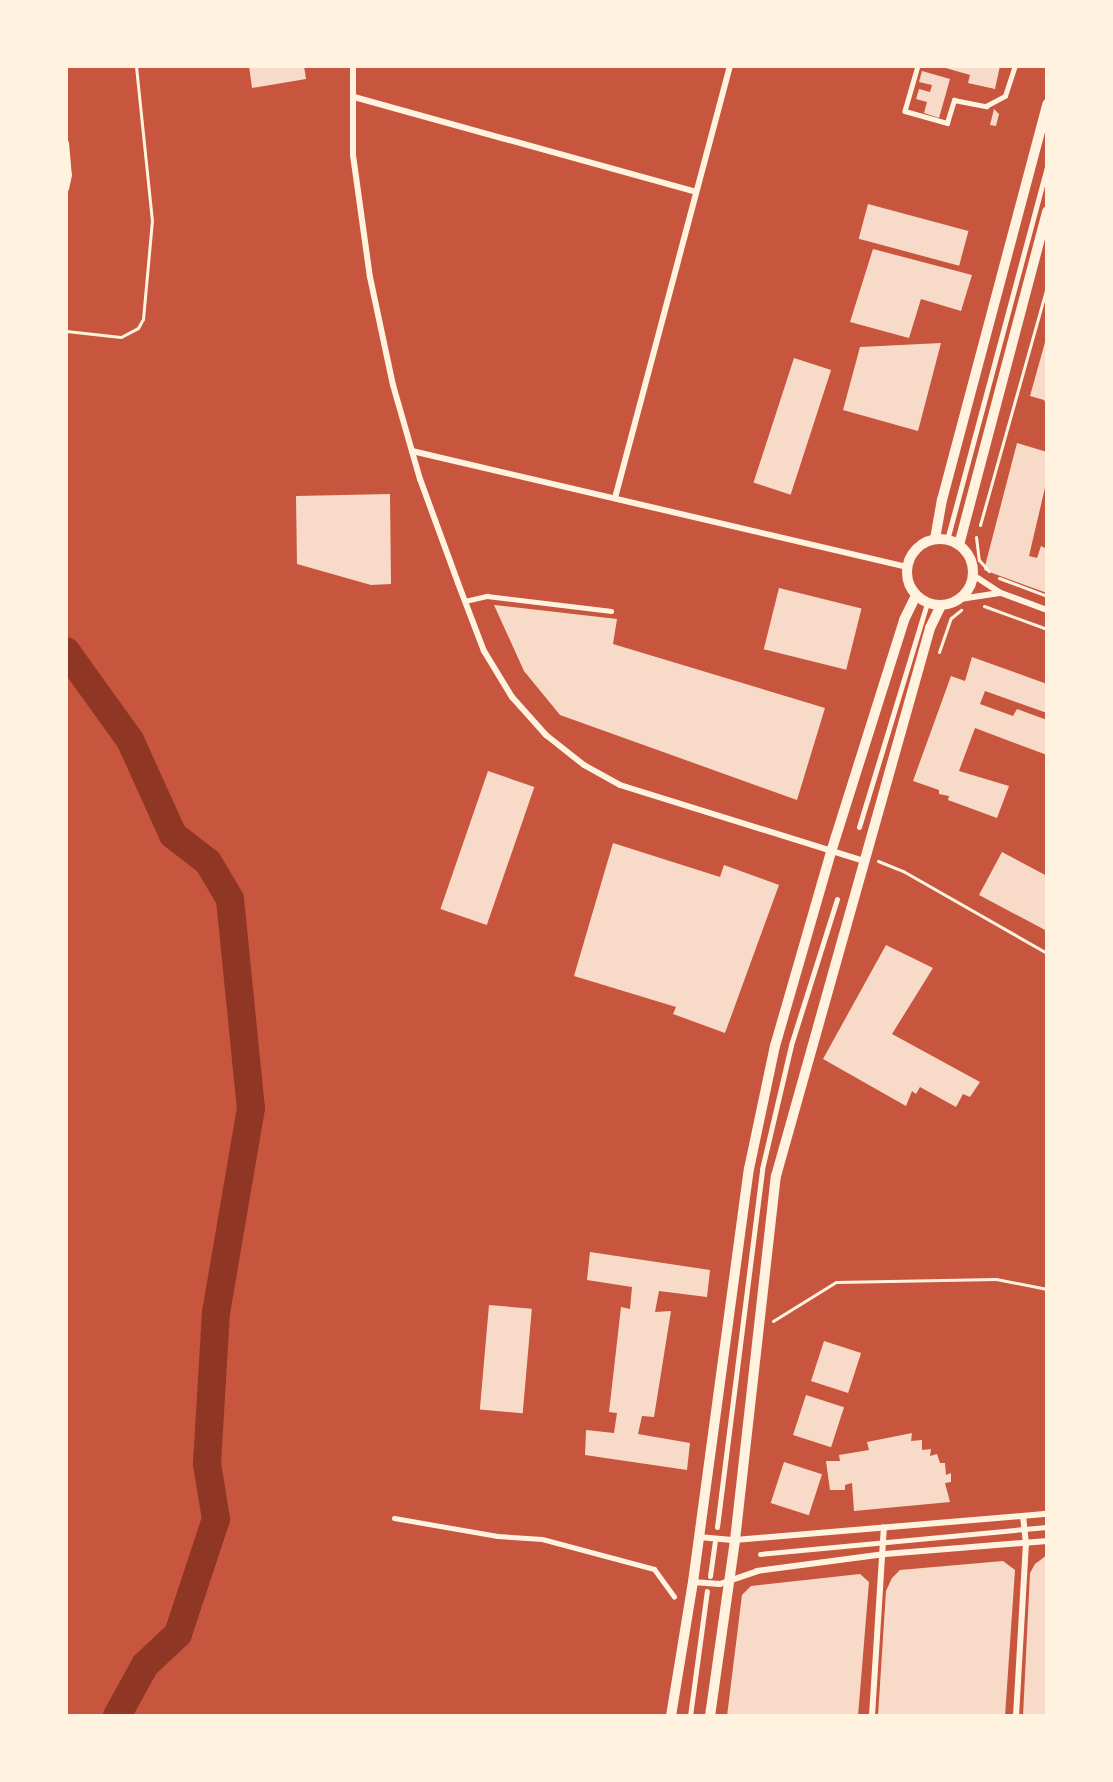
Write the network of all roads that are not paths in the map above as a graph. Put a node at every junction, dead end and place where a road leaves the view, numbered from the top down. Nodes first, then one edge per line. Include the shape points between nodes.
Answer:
1 (353, 66) edge
2 (730, 66) edge
3 (918, 66) edge
4 (1015, 66) edge
5 (354, 98) junction
6 (1047, 104) edge
7 (66, 143) edge
8 (1047, 166) edge
9 (66, 189) edge
10 (696, 192) junction
11 (1047, 211) edge
12 (412, 451) junction
13 (615, 498) junction
14 (935, 539) junction
15 (947, 540) junction
16 (959, 545) junction
17 (907, 567) junction
18 (973, 575) junction
19 (1001, 593) junction
20 (916, 595) junction
21 (465, 602) junction
22 (964, 602) junction
23 (927, 603) junction
24 (941, 605) junction
25 (1047, 610) edge
26 (611, 611) dead end
27 (859, 827) dead end
28 (831, 852) junction
29 (864, 861) junction
30 (837, 900) dead end
31 (1047, 1514) edge
32 (1023, 1516) junction
33 (394, 1518) dead end
34 (717, 1527) dead end
35 (884, 1527) junction
36 (1047, 1527) edge
37 (1024, 1529) junction
38 (698, 1537) junction
39 (735, 1540) junction
40 (885, 1541) junction
41 (1047, 1541) edge
42 (715, 1542) dead end
43 (1026, 1544) junction
44 (760, 1554) dead end
45 (885, 1554) junction
46 (710, 1576) dead end
47 (727, 1581) junction
48 (693, 1582) junction
49 (707, 1592) dead end
50 (674, 1597) dead end
51 (671, 1716) edge
52 (690, 1716) edge
53 (710, 1716) edge
54 (872, 1716) edge
55 (1016, 1716) edge

1 - 5 street
2 - 10 street
3 - 4 lane via 905,111 947,123 954,100 986,106 1005,96
5 - 10 street
5 - 12 street via 352,155 370,277
6 - 14 street
7 - 9 street
8 - 15 street
10 - 13 street
11 - 16 street
12 - 13 street
12 - 21 street
13 - 17 street
14 - 15 street
14 - 17 street via 915,550
15 - 16 street
16 - 18 street via 969,556
17 - 20 street via 909,585
18 - 19 street
18 - 22 street
19 - 22 street
19 - 25 street
20 - 23 street
20 - 28 street via 904,620
21 - 26 lane via 487,596
21 - 28 street via 484,651 512,697 546,735 584,765 620,785
22 - 24 street
23 - 24 street
23 - 27 street
24 - 29 street via 930,628
28 - 29 street
28 - 38 street via 775,1046 749,1170
29 - 39 street via 776,1176
30 - 34 street via 791,1045 762,1169
31 - 32 street
32 - 35 street
32 - 37 street
33 - 50 street via 497,1536 543,1539 654,1569
35 - 39 street
35 - 40 street
36 - 37 street
37 - 40 street via 996,1535
37 - 43 street
38 - 39 street
38 - 48 street
39 - 47 street
40 - 44 street
40 - 45 street
41 - 43 street
42 - 46 street
43 - 45 street
43 - 55 street
45 - 47 street via 757,1571
45 - 54 street
47 - 48 street
47 - 53 street
48 - 51 street
49 - 52 street

